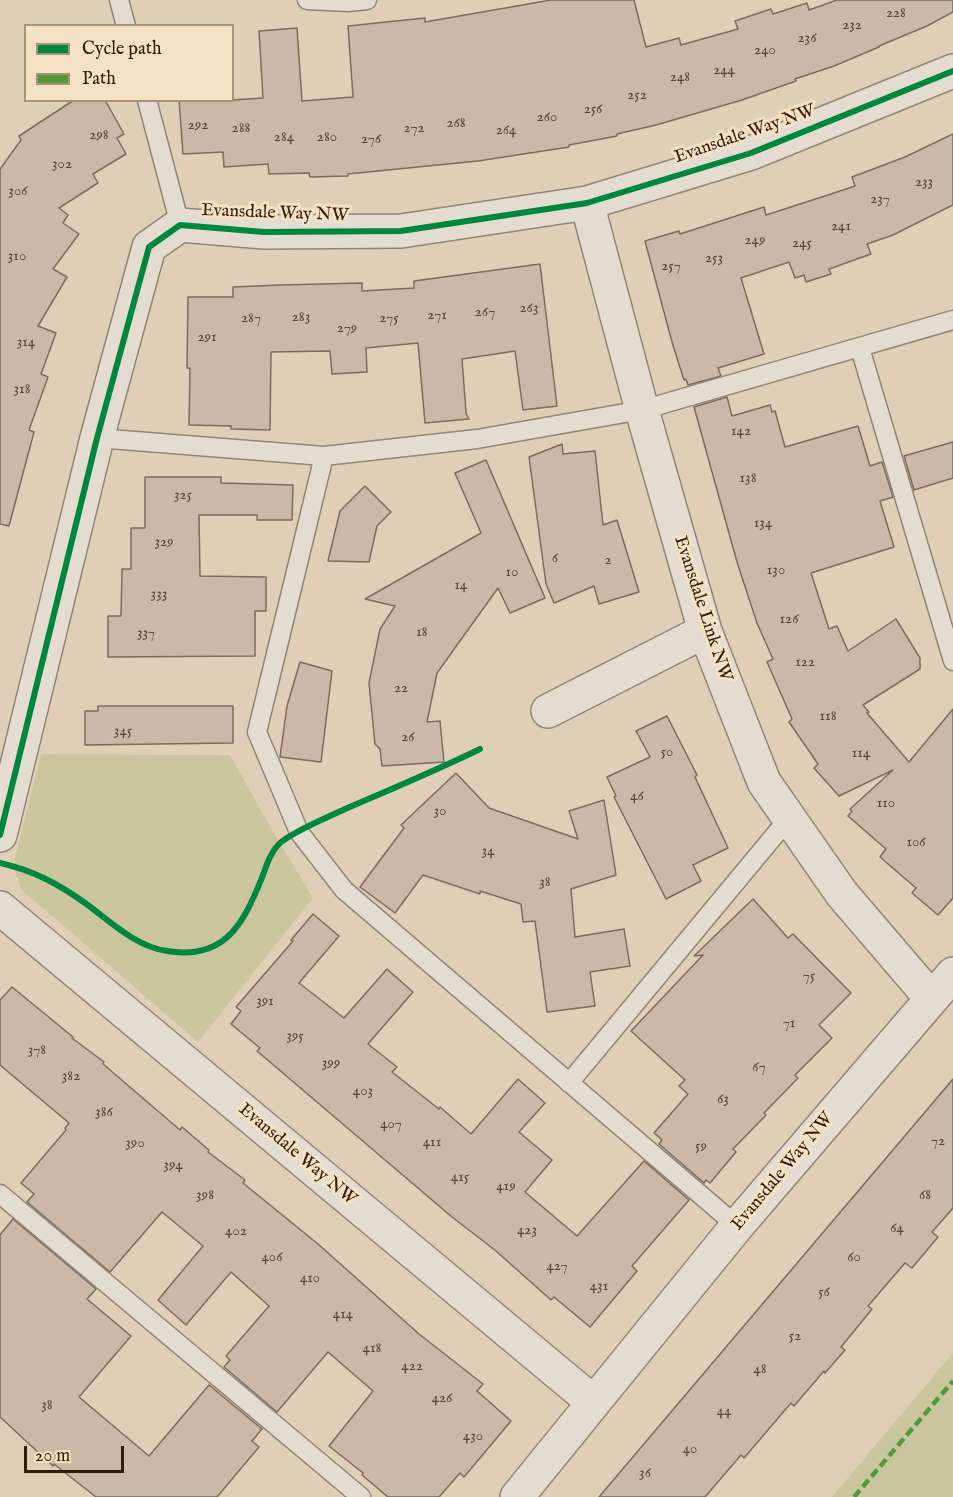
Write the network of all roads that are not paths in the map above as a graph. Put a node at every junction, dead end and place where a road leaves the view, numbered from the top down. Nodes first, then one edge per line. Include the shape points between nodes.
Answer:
1 (119, 0) edge
2 (307, 0) edge
3 (367, 0) edge
4 (125, 24) edge
5 (953, 71) edge
6 (148, 102) edge
7 (587, 203) junction
8 (180, 225) junction
9 (953, 320) edge
10 (860, 348) junction
11 (642, 410) junction
12 (97, 438) junction
13 (324, 456) junction
14 (705, 631) junction
15 (953, 661) edge
16 (548, 711) dead end
17 (789, 818) junction
18 (0, 835) edge
19 (0, 908) edge
20 (953, 974) edge
21 (930, 998) junction
22 (569, 1083) junction
23 (0, 1194) edge
24 (737, 1226) junction
25 (593, 1402) junction
26 (361, 1497) edge
27 (517, 1497) edge

1 - 4 lane
2 - 3 lane
5 - 7 street, Evansdale Way NW via 751,153
6 - 8 lane
7 - 8 street, Evansdale Way NW via 401,231 264,232
7 - 11 street, Evansdale Link NW
8 - 12 street, Evansdale Way NW via 149,247
9 - 10 lane
10 - 11 lane
10 - 15 lane
11 - 13 lane via 477,439
11 - 14 street, Evansdale Link NW
12 - 13 lane
12 - 18 street, Evansdale Way NW
13 - 22 lane via 257,732 299,832 344,890
14 - 16 street
14 - 17 street, Evansdale Link NW via 764,782
17 - 21 street, Evansdale Link NW via 842,894
17 - 22 lane
19 - 25 street, Evansdale Way NW
20 - 21 street, Evansdale Way NW
21 - 24 street, Evansdale Way NW
22 - 24 lane
23 - 26 lane
24 - 25 street, Evansdale Way NW
25 - 27 street, Evansdale Way NW

